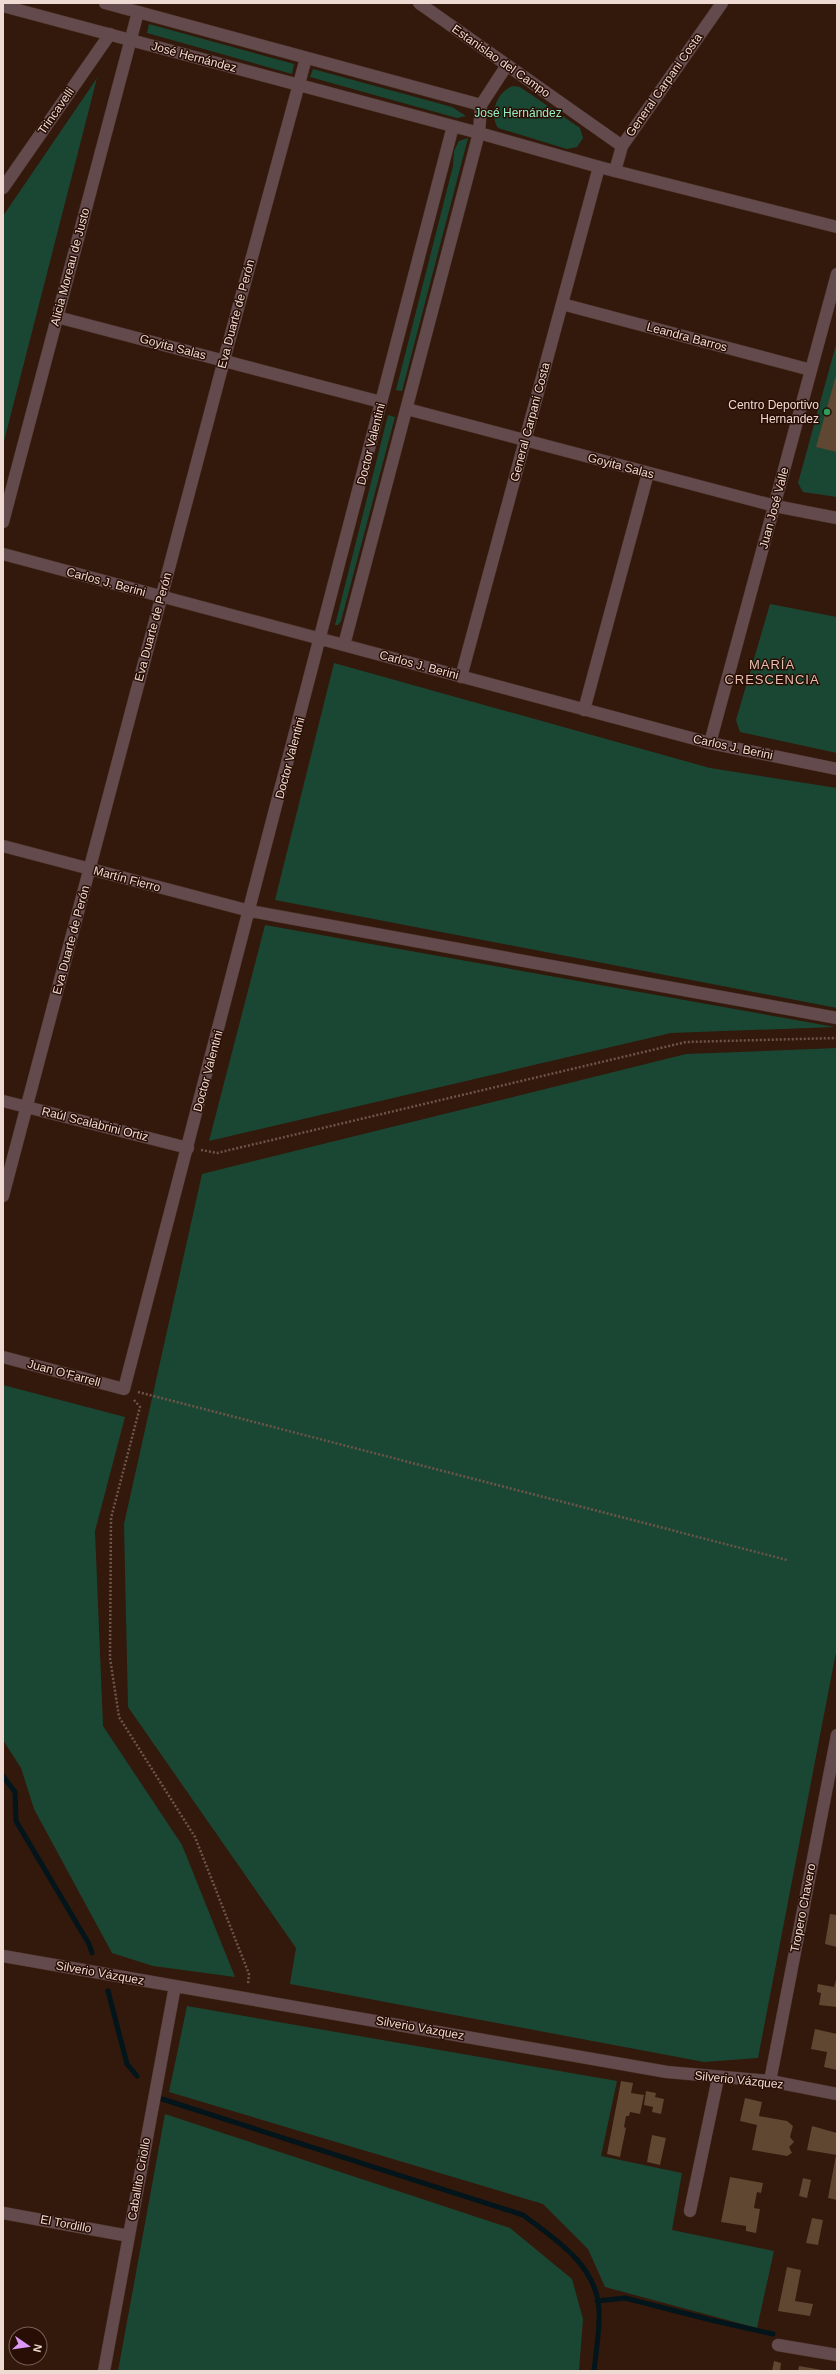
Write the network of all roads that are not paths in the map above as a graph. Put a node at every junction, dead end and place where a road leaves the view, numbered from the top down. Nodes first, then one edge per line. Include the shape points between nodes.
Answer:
1 (105, 3) edge
2 (722, 3) edge
3 (423, 4) edge
4 (3, 6) edge
5 (131, 8) edge
6 (110, 34) junction
7 (130, 40) junction
8 (306, 58) junction
9 (507, 64) junction
10 (298, 86) junction
11 (481, 105) junction
12 (453, 126) junction
13 (479, 134) junction
14 (622, 146) junction
15 (599, 167) junction
16 (615, 171) junction
17 (3, 188) edge
18 (837, 227) edge
19 (837, 274) edge
20 (562, 304) junction
21 (57, 317) junction
22 (224, 360) junction
23 (811, 370) junction
24 (381, 402) junction
25 (406, 409) junction
26 (525, 441) junction
27 (648, 473) junction
28 (775, 506) junction
29 (837, 518) edge
30 (3, 522) edge
31 (3, 554) edge
32 (161, 597) junction
33 (321, 638) junction
34 (344, 645) junction
35 (461, 676) junction
36 (584, 710) junction
37 (710, 743) junction
38 (837, 769) edge
39 (3, 846) edge
40 (90, 869) junction
41 (250, 911) junction
42 (837, 1018) edge
43 (3, 1101) edge
44 (27, 1107) junction
45 (188, 1148) junction
46 (3, 1196) edge
47 (3, 1357) edge
48 (124, 1389) joint
49 (837, 1735) edge
50 (3, 1956) edge
51 (175, 1986) junction
52 (718, 2078) junction
53 (770, 2082) junction
54 (837, 2094) edge
55 (690, 2211) dead end
56 (3, 2212) edge
57 (129, 2236) junction
58 (778, 2345) dead end
59 (837, 2356) edge
60 (104, 2371) edge

1 - 5 street
2 - 14 street, General Carpani Costa
3 - 9 street, Estanislao del Campo
4 - 6 street, José Hernández
5 - 7 street, Alicia Moreau de Justo
5 - 8 street
6 - 7 street, José Hernández
6 - 17 street, Trincavelli
7 - 10 street, José Hernández
7 - 21 street, Alicia Moreau de Justo
8 - 10 street, Eva Duarte de Perón
8 - 11 street
9 - 11 street
9 - 14 street, Estanislao del Campo
10 - 12 street, José Hernández
10 - 22 street, Eva Duarte de Perón
11 - 13 street
12 - 13 street, José Hernández
12 - 24 street, Doctor Valentini
13 - 15 street, José Hernández
13 - 25 street, Doctor Valentini
14 - 16 street, General Carpani Costa
15 - 16 street, José Hernández
15 - 20 street, General Carpani Costa
16 - 18 street, José Hernández
19 - 23 street, Juan José Valle
20 - 23 street, Leandra Barros
20 - 26 street, General Carpani Costa
21 - 22 street, Goyita Salas
21 - 30 street, Alicia Moreau de Justo
22 - 24 street, Goyita Salas
22 - 32 street, Eva Duarte de Perón
23 - 28 street, Juan José Valle
24 - 33 street, Doctor Valentini
25 - 26 street, Goyita Salas
25 - 34 street, Doctor Valentini
26 - 27 street, Goyita Salas
26 - 35 street, General Carpani Costa
27 - 28 street, Goyita Salas
27 - 36 street
28 - 29 street, Goyita Salas
28 - 37 street, Juan José Valle
31 - 32 street, Carlos J. Berini
32 - 33 street, Carlos J. Berini
32 - 40 street, Eva Duarte de Perón
33 - 34 street, Carlos J. Berini
33 - 41 street, Doctor Valentini
34 - 35 street, Carlos J. Berini
35 - 36 street, Carlos J. Berini
36 - 37 street, Carlos J. Berini
37 - 38 street, Carlos J. Berini
39 - 40 street, Martín Fierro
40 - 41 street, Martín Fierro
40 - 44 street, Eva Duarte de Perón
41 - 42 street, Martín Fierro
41 - 45 street, Doctor Valentini
43 - 44 street, Raúl Scalabrini Ortiz
44 - 45 street, Raúl Scalabrini Ortiz
44 - 46 street, Eva Duarte de Perón
45 - 48 street, Doctor Valentini
47 - 48 street, Juan O'Farrell
49 - 53 street, Tropero Chavero
50 - 51 street, Silverio Vázquez
51 - 52 street, Silverio Vázquez via 667,2072
51 - 57 street, Caballito Criollo
52 - 53 street, Silverio Vázquez
52 - 55 street
53 - 54 street, Silverio Vázquez
56 - 57 street, El Tordillo
57 - 60 street, Caballito Criollo
58 - 59 street

